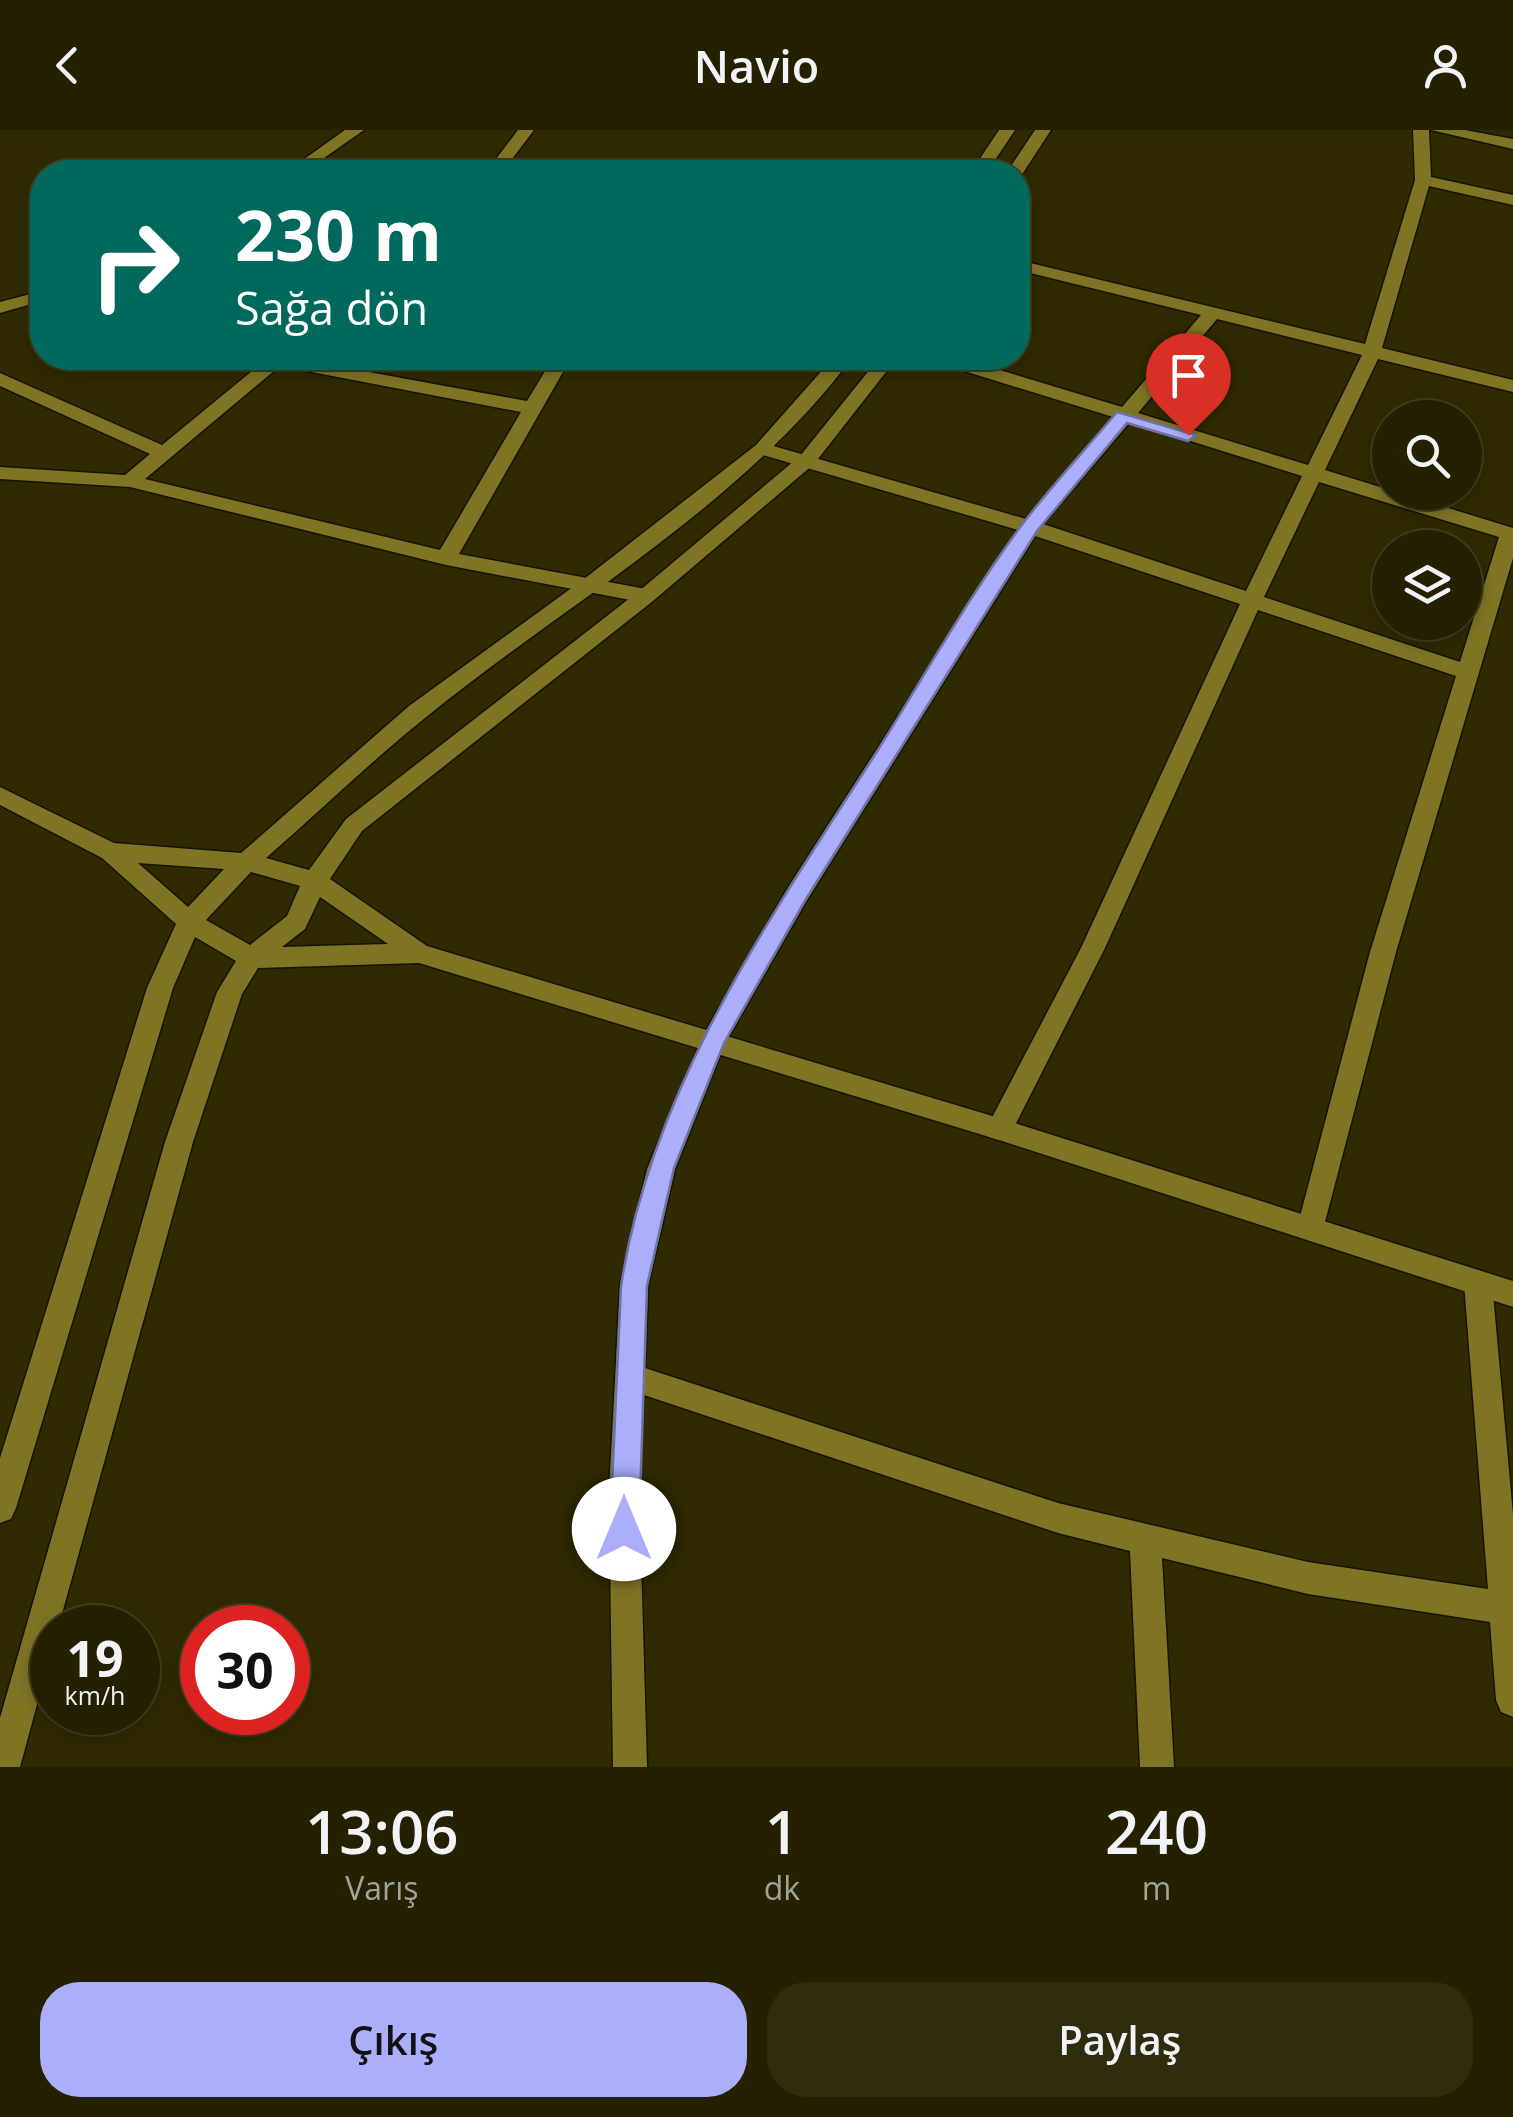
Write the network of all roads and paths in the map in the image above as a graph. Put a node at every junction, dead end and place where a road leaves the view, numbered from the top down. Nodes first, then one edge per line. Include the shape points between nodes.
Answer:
1 (356, 130) edge
2 (526, 130) edge
3 (1007, 130) edge
4 (1043, 130) edge
5 (1421, 130) edge
6 (1439, 130) edge
7 (1513, 144) edge
8 (312, 160) edge
9 (508, 160) edge
10 (987, 160) edge
11 (1023, 160) edge
12 (1423, 180) junction
13 (1513, 200) edge
14 (1030, 268) edge
15 (30, 299) edge
16 (0, 308) edge
17 (1213, 313) junction
18 (1372, 352) junction
19 (265, 370) edge
20 (335, 370) edge
21 (555, 370) edge
22 (832, 370) edge
23 (878, 370) edge
24 (979, 370) edge
25 (0, 379) edge
26 (1513, 386) edge
27 (532, 408) junction
28 (1123, 416) junction
29 (762, 450) junction
30 (164, 453) junction
31 (806, 460) junction
32 (0, 473) edge
33 (1316, 474) junction
34 (130, 481) junction
35 (1030, 527) junction
36 (1512, 534) edge
37 (446, 558) junction
38 (591, 584) junction
39 (646, 596) junction
40 (1252, 600) junction
41 (1468, 672) junction
42 (0, 795) edge
43 (110, 852) junction
44 (246, 862) junction
45 (315, 882) junction
46 (189, 922) junction
47 (420, 953) junction
48 (251, 958) junction
49 (714, 1041) junction
50 (999, 1129) junction
51 (1311, 1228) junction
52 (1478, 1283) junction
53 (1513, 1294) edge
54 (630, 1377) junction
55 (0, 1508) edge
56 (1146, 1539) junction
57 (1506, 1608) junction
58 (1513, 1700) edge
59 (3, 1767) edge
60 (630, 1767) edge
61 (1157, 1767) edge

1 - 8 street
2 - 9 street
3 - 10 street
4 - 11 street
5 - 12 street
6 - 7 street
12 - 13 street
12 - 18 street
14 - 17 street
15 - 16 street
17 - 18 street
17 - 28 street
18 - 26 street
18 - 33 street
19 - 30 street
20 - 27 street
21 - 27 street
22 - 29 street
23 - 31 street
24 - 28 street
25 - 30 street
27 - 37 street
28 - 33 street
28 - 35 street
29 - 31 street
29 - 38 street
30 - 34 street
31 - 35 street
31 - 39 street
32 - 34 street
33 - 36 street
33 - 40 street
34 - 37 street
35 - 40 street
35 - 49 street via 798,893
36 - 41 street
37 - 38 street
38 - 39 street
38 - 44 street via 416,712
39 - 45 street via 354,824
40 - 41 street
40 - 50 street via 1093,948
41 - 51 street via 1383,952
42 - 43 street
43 - 44 street
43 - 46 street
44 - 45 street
44 - 46 street
45 - 47 street
45 - 48 street via 296,922
46 - 48 street
46 - 55 street via 160,988
47 - 48 street
47 - 49 street
48 - 59 street via 230,992 179,1142
49 - 50 street
49 - 54 street via 661,1168 640,1248
50 - 51 street
51 - 52 street
52 - 53 street
52 - 57 street
54 - 56 street via 1058,1518
54 - 60 street via 624,1490
56 - 57 street via 1308,1578
56 - 61 street
57 - 58 street

